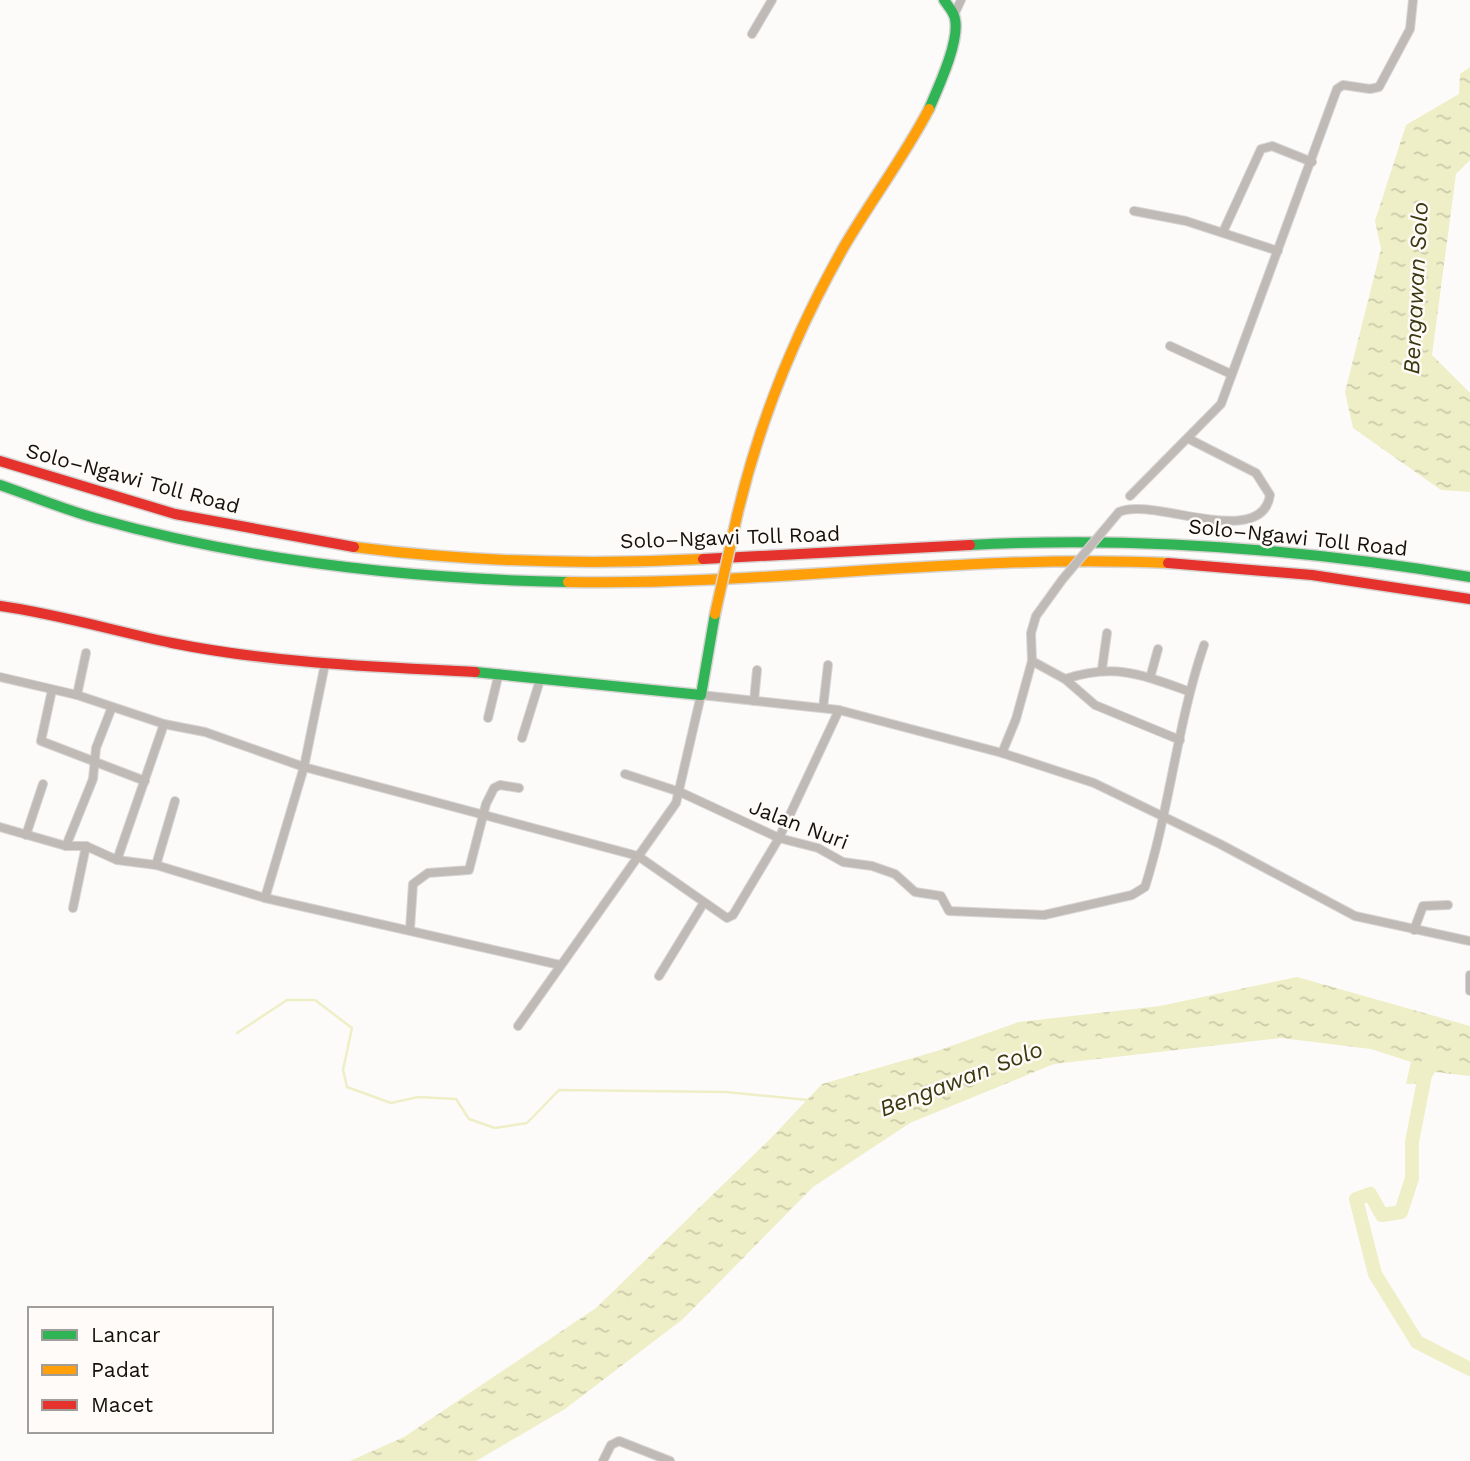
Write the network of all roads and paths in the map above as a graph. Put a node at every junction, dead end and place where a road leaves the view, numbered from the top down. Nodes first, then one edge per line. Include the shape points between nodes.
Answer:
1 (772, 0) edge
2 (944, 0) edge
3 (961, 0) edge
4 (1413, 2) edge
5 (954, 15) junction
6 (752, 34) dead end
7 (1312, 162) junction
8 (1134, 211) dead end
9 (1223, 232) junction
10 (1278, 251) junction
11 (1170, 346) dead end
12 (1231, 374) junction
13 (1189, 439) junction
14 (0, 461) edge
15 (0, 485) edge
16 (1130, 496) dead end
17 (1470, 577) edge
18 (1470, 599) edge
19 (0, 606) edge
20 (1107, 633) dead end
21 (1205, 645) dead end
22 (1158, 649) dead end
23 (86, 653) dead end
24 (1032, 661) junction
25 (325, 664) junction
26 (828, 665) dead end
27 (1102, 669) junction
28 (757, 670) dead end
29 (499, 673) junction
30 (0, 677) edge
31 (1150, 678) junction
32 (1065, 679) junction
33 (540, 680) junction
34 (52, 690) junction
35 (1188, 691) junction
36 (77, 695) junction
37 (701, 695) junction
38 (754, 701) junction
39 (112, 707) junction
40 (823, 708) junction
41 (839, 710) junction
42 (488, 718) dead end
43 (164, 724) junction
44 (522, 738) dead end
45 (1180, 740) junction
46 (1002, 753) junction
47 (94, 762) junction
48 (304, 767) junction
49 (625, 774) dead end
50 (145, 781) junction
51 (43, 784) dead end
52 (519, 788) dead end
53 (680, 792) junction
54 (175, 801) dead end
55 (483, 815) junction
56 (1163, 818) junction
57 (0, 827) edge
58 (26, 835) junction
59 (779, 838) junction
60 (66, 846) junction
61 (86, 846) junction
62 (638, 856) junction
63 (117, 860) junction
64 (156, 865) junction
65 (265, 898) junction
66 (703, 904) junction
67 (1448, 905) dead end
68 (73, 908) dead end
69 (410, 929) junction
70 (1414, 930) junction
71 (1470, 941) edge
72 (560, 965) junction
73 (1470, 975) edge
74 (659, 976) dead end
75 (1470, 991) edge
76 (518, 1026) dead end
77 (603, 1461) edge
78 (670, 1461) edge

1 - 6 street
2 - 5 main road
3 - 5 street
4 - 7 street via 1410,29 1379,87 1343,85 1337,89
5 - 37 main road, bridge via 948,57 930,106 831,270 746,475
7 - 9 street via 1275,147 1264,148
7 - 10 street
8 - 9 street
9 - 10 street
10 - 12 street
11 - 12 street
12 - 13 street via 1218,409
13 - 16 street
13 - 24 street, bridge via 1256,473 1270,495 1260,512 1247,520 1192,518 1133,508 1119,512 1036,616
14 - 17 main road, Solo–Ngawi Toll Road via 198,520 370,549 473,559 562,562 1141,542 1253,548
15 - 18 main road, Solo–Ngawi Toll Road via 102,520 191,541 384,573 615,583 1050,562 1148,563 1266,569
19 - 25 main road via 173,643
20 - 27 street
21 - 35 street
22 - 31 street
23 - 36 street
24 - 32 street
24 - 46 street
25 - 29 main road
25 - 48 street
26 - 40 street
27 - 31 street
27 - 32 street
28 - 38 street
29 - 33 main road
29 - 42 street
30 - 34 street
31 - 35 street
32 - 45 street via 1095,705
33 - 37 main road
33 - 44 street
34 - 36 street
34 - 47 street via 41,741
35 - 45 street
36 - 39 street
37 - 38 street
37 - 53 street
38 - 40 street
39 - 43 street
39 - 47 street
40 - 41 street
41 - 46 street
41 - 59 street
43 - 48 street via 205,732
43 - 50 street
45 - 56 street
46 - 56 street via 1094,783
47 - 50 street
47 - 60 street via 93,779
48 - 55 street
48 - 65 street
49 - 53 street, Jalan Nuri
50 - 63 street
51 - 58 street
52 - 55 street via 496,787
53 - 59 street, Jalan Nuri
53 - 62 street via 670,814
54 - 64 street
55 - 62 street
55 - 69 street via 469,870 428,873 413,884
56 - 59 street, Jalan Nuri via 1142,891 1055,913 1017,915 949,911 941,896 915,892 895,874 843,862 818,848
56 - 70 street via 1343,911
57 - 58 street
58 - 60 street
59 - 66 street via 733,915 721,917
60 - 61 street
61 - 63 street
61 - 68 street
62 - 66 street
62 - 72 street
63 - 64 street
64 - 65 street
65 - 69 street
66 - 74 street
67 - 70 street via 1423,906
69 - 72 street
70 - 71 street
72 - 76 street
73 - 75 street
77 - 78 street via 611,1445 619,1441

